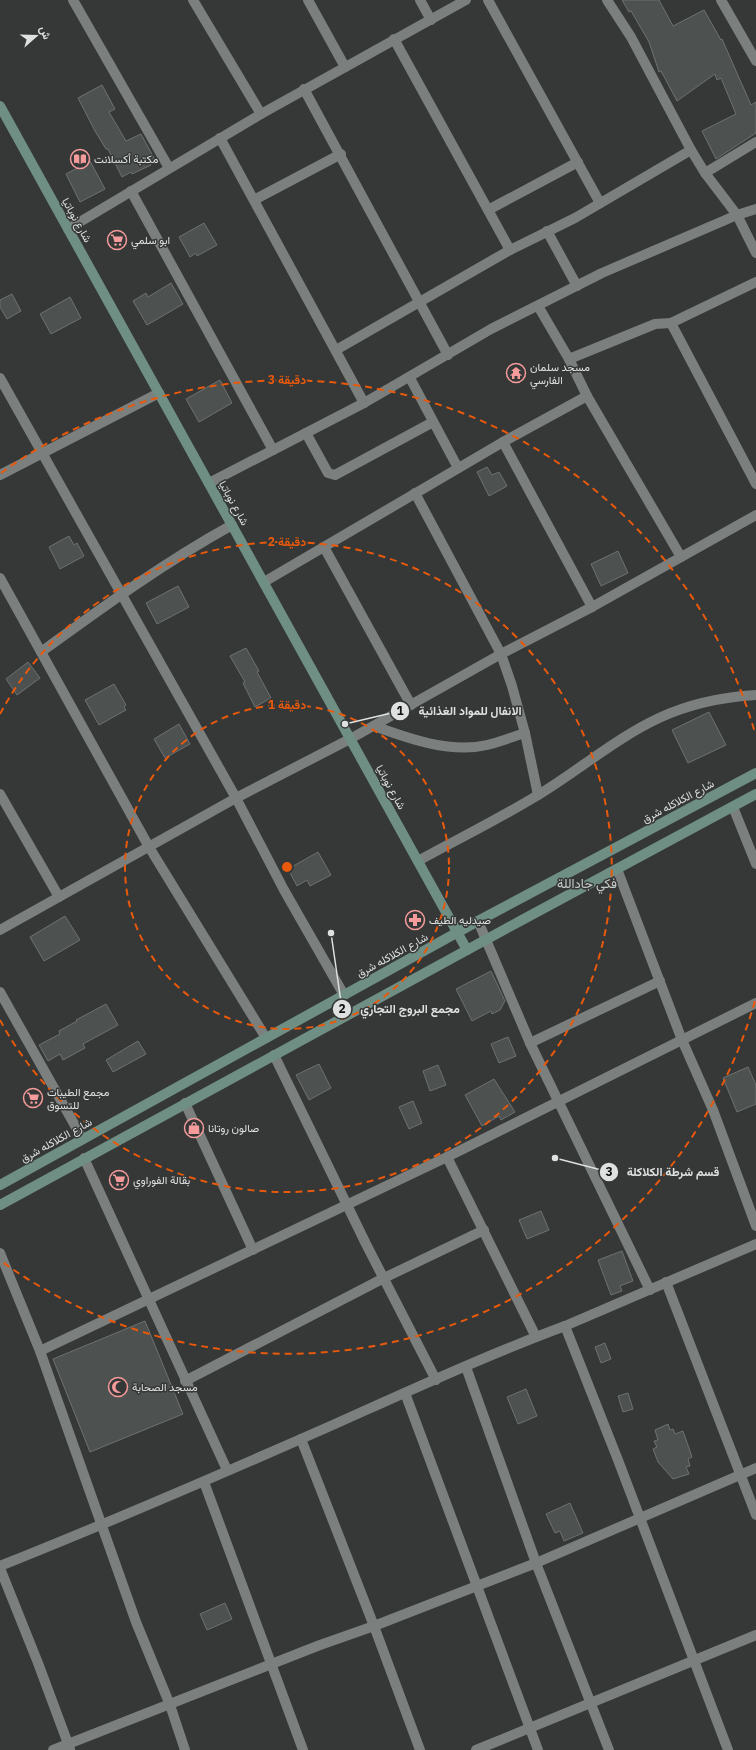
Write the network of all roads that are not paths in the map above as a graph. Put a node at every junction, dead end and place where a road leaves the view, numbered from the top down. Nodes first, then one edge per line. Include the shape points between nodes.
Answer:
1 (73, 0) edge
2 (193, 0) edge
3 (308, 0) edge
4 (420, 0) edge
5 (466, 0) edge
6 (488, 0) edge
7 (607, 0) edge
8 (721, 0) edge
9 (431, 20) junction
10 (394, 40) junction
11 (756, 61) edge
12 (345, 67) junction
13 (304, 89) junction
14 (0, 106) edge
15 (261, 114) junction
16 (220, 138) junction
17 (756, 142) edge
18 (691, 150) junction
19 (341, 154) junction
20 (578, 162) junction
21 (169, 168) junction
22 (705, 173) junction
23 (131, 191) junction
24 (254, 200) junction
25 (600, 203) junction
26 (756, 209) edge
27 (488, 210) junction
28 (737, 215) junction
29 (68, 229) junction
30 (548, 231) junction
31 (510, 250) junction
32 (756, 253) edge
33 (756, 282) edge
34 (577, 286) junction
35 (420, 301) junction
36 (538, 306) junction
37 (671, 323) junction
38 (336, 350) junction
39 (448, 355) junction
40 (569, 359) junction
41 (0, 378) edge
42 (410, 378) junction
43 (159, 393) junction
44 (587, 396) junction
45 (364, 402) junction
46 (433, 422) junction
47 (306, 433) junction
48 (503, 442) junction
49 (273, 450) junction
50 (41, 453) junction
51 (458, 468) junction
52 (0, 475) edge
53 (209, 483) junction
54 (756, 484) edge
55 (415, 494) junction
56 (756, 515) edge
57 (232, 525) junction
58 (324, 548) junction
59 (681, 557) junction
60 (0, 578) edge
61 (264, 582) junction
62 (120, 594) junction
63 (592, 606) junction
64 (42, 652) junction
65 (501, 654) junction
66 (756, 695) edge
67 (411, 705) junction
68 (374, 726) junction
69 (525, 733) junction
70 (350, 739) junction
71 (756, 773) edge
72 (0, 794) edge
73 (756, 794) edge
74 (538, 795) junction
75 (236, 798) junction
76 (733, 807) junction
77 (149, 847) junction
78 (418, 862) junction
79 (756, 864) edge
80 (617, 869) junction
81 (59, 897) junction
82 (478, 921) junction
83 (0, 930) edge
84 (458, 933) junction
85 (487, 939) junction
86 (467, 950) junction
87 (660, 981) junction
88 (0, 992) edge
89 (344, 995) junction
90 (756, 1003) edge
91 (266, 1038) junction
92 (682, 1040) junction
93 (530, 1043) junction
94 (274, 1055) junction
95 (185, 1103) junction
96 (558, 1103) junction
97 (82, 1138) junction
98 (447, 1157) junction
99 (84, 1158) junction
100 (0, 1185) edge
101 (347, 1204) junction
102 (0, 1205) edge
103 (756, 1226) edge
104 (484, 1230) junction
105 (756, 1244) edge
106 (253, 1250) junction
107 (0, 1253) edge
108 (384, 1278) junction
109 (666, 1282) junction
110 (650, 1290) junction
111 (148, 1299) junction
112 (564, 1326) junction
113 (536, 1337) junction
114 (40, 1351) junction
115 (466, 1367) junction
116 (436, 1380) junction
117 (185, 1381) junction
118 (405, 1393) junction
119 (301, 1439) junction
120 (756, 1468) edge
121 (227, 1470) junction
122 (741, 1474) junction
123 (204, 1482) junction
124 (756, 1515) edge
125 (640, 1518) junction
126 (102, 1524) junction
127 (536, 1563) junction
128 (0, 1567) edge
129 (476, 1586) junction
130 (374, 1626) junction
131 (756, 1636) edge
132 (694, 1661) junction
133 (271, 1665) junction
134 (592, 1704) junction
135 (170, 1705) junction
136 (530, 1729) junction
137 (69, 1747) edge
138 (53, 1750) edge
139 (185, 1750) edge
140 (303, 1750) edge
141 (420, 1750) edge
142 (476, 1750) edge
143 (538, 1750) edge
144 (609, 1750) edge
145 (728, 1750) edge

1 - 21 street
2 - 15 street
3 - 12 street
4 - 9 street
5 - 9 street
6 - 20 street
7 - 18 street via 631,38
8 - 11 street
9 - 10 street
10 - 12 street
10 - 27 street
12 - 13 street
13 - 15 street
13 - 19 street
14 - 29 street, شارع نوباتيا
15 - 16 street
16 - 21 street
16 - 24 street
17 - 22 street
18 - 22 street
18 - 25 street
19 - 24 street
19 - 35 street
20 - 25 street
20 - 27 street
21 - 23 street
22 - 28 street
23 - 29 street
23 - 49 street
24 - 38 street
25 - 30 street
26 - 28 street
27 - 31 street
28 - 32 street
28 - 34 street
29 - 43 street, شارع نوباتيا
30 - 31 street
30 - 34 street
31 - 35 street
33 - 37 street
34 - 36 street
35 - 38 street
35 - 39 street
36 - 39 street
36 - 40 street
37 - 40 street via 655,324
37 - 54 street
38 - 45 street
39 - 42 street
40 - 44 street
41 - 50 street
42 - 45 street
42 - 46 street
43 - 50 street
43 - 53 street, شارع نوباتيا
44 - 48 street
44 - 59 street
45 - 47 street
46 - 47 street via 335,475 328,473
46 - 51 street
47 - 49 street
48 - 51 street
48 - 63 street
49 - 53 street
50 - 52 street
50 - 62 street
51 - 55 street
53 - 57 street, شارع نوباتيا
55 - 58 street
55 - 65 street
56 - 59 street
57 - 61 street, شارع نوباتيا
57 - 62 street
58 - 61 street
58 - 67 street
59 - 63 street
60 - 64 street
61 - 70 street, شارع نوباتيا
62 - 64 street
62 - 75 street
63 - 65 street
64 - 77 street
65 - 67 street
65 - 69 street
66 - 74 street via 695,704 659,718
67 - 68 street
68 - 69 street via 409,739 467,747 486,745
68 - 70 street
69 - 74 street
70 - 75 street
70 - 78 street, شارع نوباتيا
71 - 82 street, شارع الكلاكله شرق
72 - 81 street
73 - 76 street
74 - 78 street
75 - 77 street
75 - 89 street via 284,890
76 - 79 street
76 - 80 street
77 - 81 street
77 - 91 street
78 - 84 street, شارع نوباتيا
80 - 85 street
80 - 87 street
81 - 83 street
82 - 84 street, شارع الكلاكله شرق
82 - 85 street
84 - 86 street, شارع نوباتيا
84 - 89 street, شارع الكلاكله شرق
85 - 86 street
85 - 93 street
86 - 94 street
87 - 92 street
87 - 93 street
88 - 97 street
89 - 91 street, شارع الكلاكله شرق
90 - 92 street
91 - 97 street, شارع الكلاكله شرق
92 - 96 street
92 - 103 street via 713,1110
93 - 96 street
94 - 95 street
94 - 101 street
95 - 99 street
95 - 106 street
96 - 98 street
96 - 110 street
97 - 100 street, شارع الكلاكله شرق
98 - 101 street
98 - 104 street
99 - 102 street
99 - 111 street
101 - 106 street
101 - 108 street
104 - 108 street
104 - 113 street
105 - 109 street
106 - 111 street
107 - 114 street
108 - 116 street
108 - 117 street
109 - 110 street
109 - 122 street
110 - 112 street
111 - 114 street
111 - 117 street
112 - 113 street
112 - 125 street
113 - 115 street
114 - 126 street
115 - 116 street
115 - 127 street
116 - 118 street
117 - 121 street
118 - 119 street
118 - 129 street
119 - 121 street
119 - 130 street
120 - 122 street
121 - 123 street
122 - 124 street
122 - 125 street
123 - 126 street
123 - 133 street
125 - 127 street
125 - 132 street
126 - 128 street
126 - 135 street via 136,1622
127 - 129 street
127 - 134 street
128 - 137 street
129 - 130 street
129 - 136 street
130 - 133 street
130 - 141 street
131 - 132 street
132 - 134 street
132 - 145 street
133 - 135 street
133 - 140 street
134 - 136 street
134 - 144 street
135 - 137 street
135 - 139 street
136 - 142 street
136 - 143 street
137 - 138 street

